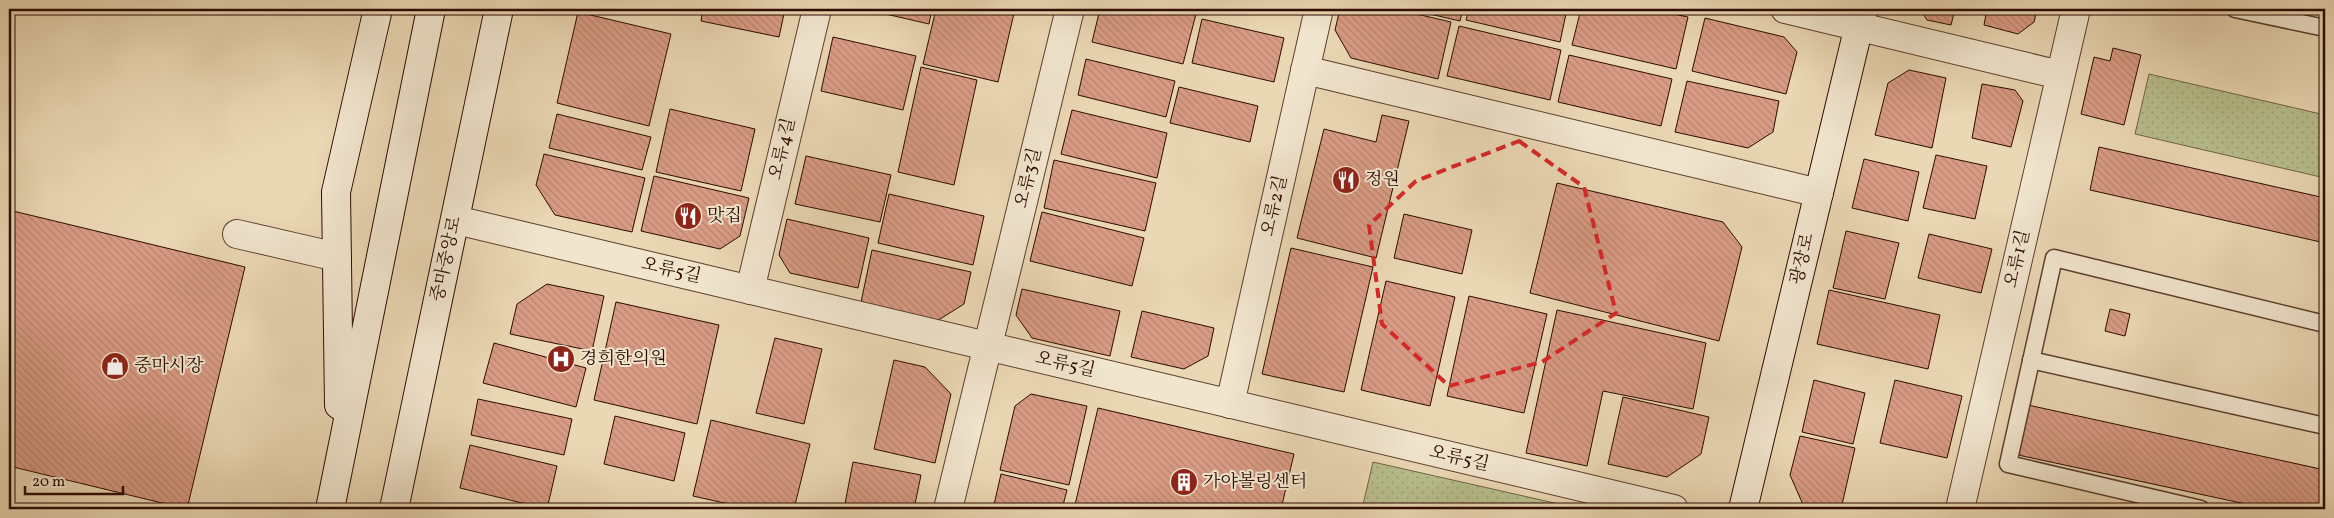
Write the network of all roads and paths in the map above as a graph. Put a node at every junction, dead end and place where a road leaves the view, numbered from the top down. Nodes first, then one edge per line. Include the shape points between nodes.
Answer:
1 (378, 9) edge
2 (431, 9) edge
3 (499, 9) edge
4 (816, 9) edge
5 (1070, 9) edge
6 (1319, 9) edge
7 (1785, 9) edge
8 (2076, 9) edge
9 (2235, 9) edge
10 (1861, 18) edge
11 (2325, 28) edge
12 (1305, 70) junction
13 (2060, 74) junction
14 (1819, 193) junction
15 (456, 220) junction
16 (237, 234) dead end
17 (337, 256) junction
18 (750, 290) junction
19 (2325, 324) edge
20 (988, 347) junction
21 (2031, 360) junction
22 (1230, 404) junction
23 (2325, 426) edge
24 (340, 460) junction
25 (330, 509) edge
26 (394, 509) edge
27 (948, 509) edge
28 (1674, 509) edge
29 (1743, 509) edge
30 (1960, 509) edge
31 (2201, 509) edge

1 - 17 street via 336,192
2 - 24 street
3 - 15 street, 중마중앙로
4 - 18 street, 오류4길
5 - 20 street, 오류3길
6 - 12 street, 오류2길
7 - 10 street
8 - 13 street, 오류1길
9 - 11 lane
10 - 13 street
10 - 14 street, 광장로
12 - 14 street
12 - 22 street, 오류2길
13 - 30 street, 오류1길
14 - 29 street, 광장로
15 - 18 street, 오류5길
15 - 26 street, 중마중앙로
16 - 17 street
17 - 24 street
18 - 20 street, 오류5길
19 - 21 lane via 2054,258
20 - 22 street, 오류5길
20 - 27 street, 오류3길
21 - 23 lane
21 - 31 lane via 2008,464
22 - 28 street, 오류5길
24 - 25 street

